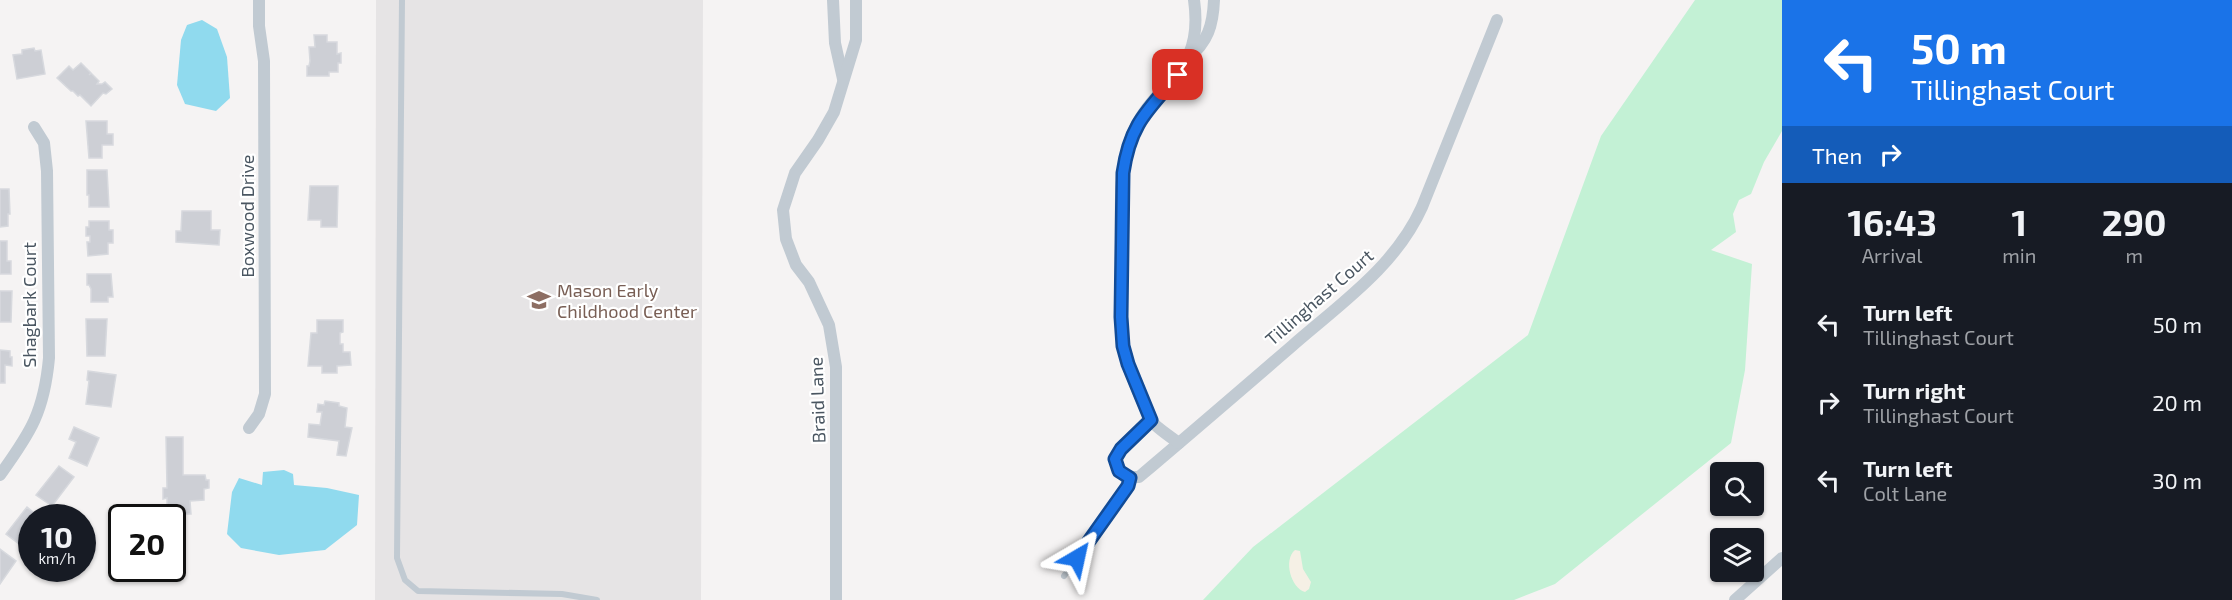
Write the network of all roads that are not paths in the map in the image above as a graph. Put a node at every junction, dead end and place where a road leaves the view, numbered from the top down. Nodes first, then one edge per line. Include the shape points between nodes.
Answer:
1 (259, 0) edge
2 (402, 0) edge
3 (833, 0) edge
4 (856, 0) edge
5 (1194, 0) edge
6 (1214, 0) edge
7 (1497, 20) dead end
8 (1187, 58) junction
9 (843, 80) junction
10 (34, 127) dead end
11 (1151, 420) junction
12 (249, 428) dead end
13 (1179, 444) junction
14 (0, 475) edge
15 (1130, 478) junction
16 (1782, 558) edge
17 (1064, 576) dead end
18 (447, 592) junction
19 (447, 600) edge
20 (597, 600) edge
21 (836, 600) edge
22 (1735, 600) edge

1 - 12 street, Boxwood Drive via 264,61 266,394
2 - 18 lane via 397,558 405,580 418,591
3 - 9 street, Braid Lane
4 - 9 street, Braid Lane via 856,40
5 - 8 street via 1195,31
6 - 8 street via 1211,27 1201,47
7 - 13 street, Tillinghast Court via 1422,207 1398,249 1365,283
8 - 11 street via 1178,75 1135,127 1123,173 1123,346
9 - 21 street, Braid Lane via 834,112 795,173 783,210 786,239 796,265 809,282 829,325 836,367
10 - 14 street, Shagbark Court via 44,143 48,171 49,358 46,387 33,425
11 - 13 street
11 - 15 street via 1115,459 1119,471
13 - 15 street, Tillinghast Court via 1139,477
15 - 17 lane
16 - 22 street
18 - 19 lane
18 - 20 lane via 562,594

